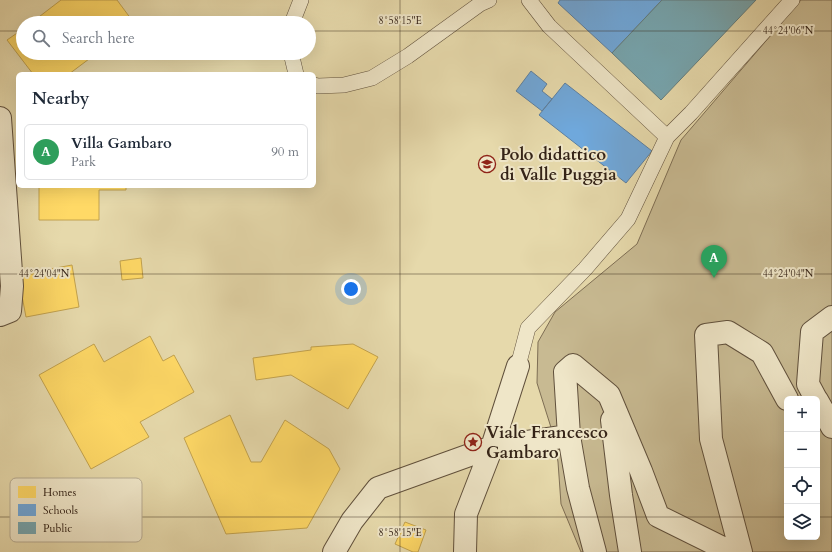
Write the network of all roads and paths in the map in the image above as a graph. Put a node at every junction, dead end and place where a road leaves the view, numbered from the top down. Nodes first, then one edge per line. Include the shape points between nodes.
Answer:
1 (301, 0) edge
2 (489, 0) edge
3 (529, 0) edge
4 (792, 0) edge
5 (295, 16) edge
6 (293, 60) edge
7 (296, 72) edge
8 (316, 86) edge
9 (0, 118) edge
10 (667, 137) junction
11 (0, 315) edge
12 (832, 317) edge
13 (518, 366) joint
14 (609, 395) junction
15 (785, 396) edge
16 (815, 396) edge
17 (820, 407) edge
18 (828, 424) edge
19 (569, 436) junction
20 (492, 447) junction
21 (334, 552) edge
22 (465, 552) edge
23 (595, 552) edge
24 (630, 552) edge
25 (731, 552) edge
26 (741, 552) edge

1 - 5 lane
2 - 8 lane via 372,78 344,84
3 - 10 lane via 549,26
4 - 10 lane
6 - 7 lane
9 - 11 street via 12,286 10,311
10 - 13 lane via 628,219 585,269 528,328
12 - 16 street via 812,332 808,384
13 - 20 street
14 - 19 street via 573,365 564,372
14 - 24 street
14 - 25 street via 658,516
15 - 26 street via 762,353 728,332 706,335 712,439
17 - 18 street
19 - 20 street
19 - 23 street via 578,488
20 - 21 street via 378,488 352,521
20 - 22 street via 466,514

